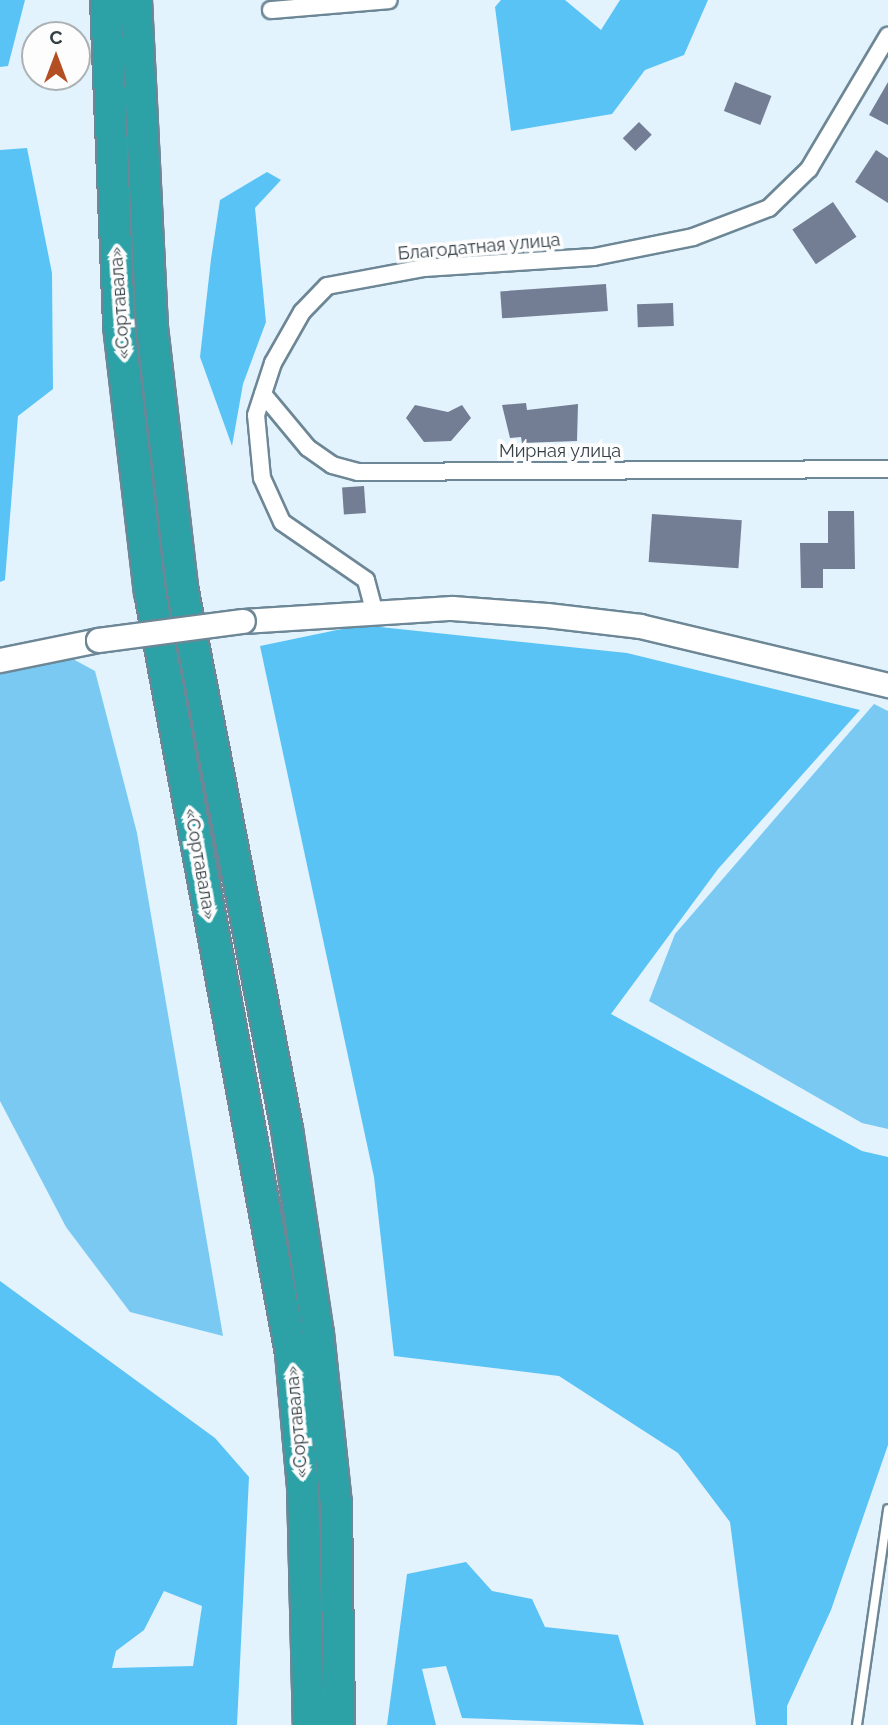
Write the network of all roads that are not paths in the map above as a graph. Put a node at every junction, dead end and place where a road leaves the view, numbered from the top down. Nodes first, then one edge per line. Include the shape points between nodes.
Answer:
1 (106, 0) edge
2 (136, 0) edge
3 (389, 0) edge
4 (271, 10) dead end
5 (888, 36) edge
6 (263, 394) junction
7 (888, 469) edge
8 (374, 610) junction
9 (0, 660) edge
10 (881, 683) edge
11 (888, 1509) edge
12 (309, 1725) edge
13 (339, 1725) edge
14 (857, 1725) edge

1 - 12 highway, «Сортавала» via 119,326 150,592 291,1353 303,1487
2 - 13 highway, «Сортавала» via 152,327 182,587 287,1129 318,1333 336,1503
3 - 4 street
5 - 6 street, Благодатная улица via 809,169 769,208 693,237 594,257 424,268 327,286 302,312
6 - 7 street, Мирная улица via 308,448 332,465 358,472
6 - 8 street, Благодатная улица via 256,415 262,478 282,522 366,580
8 - 9 street, bridge via 98,640
8 - 10 street via 452,608 640,626
11 - 14 lane

